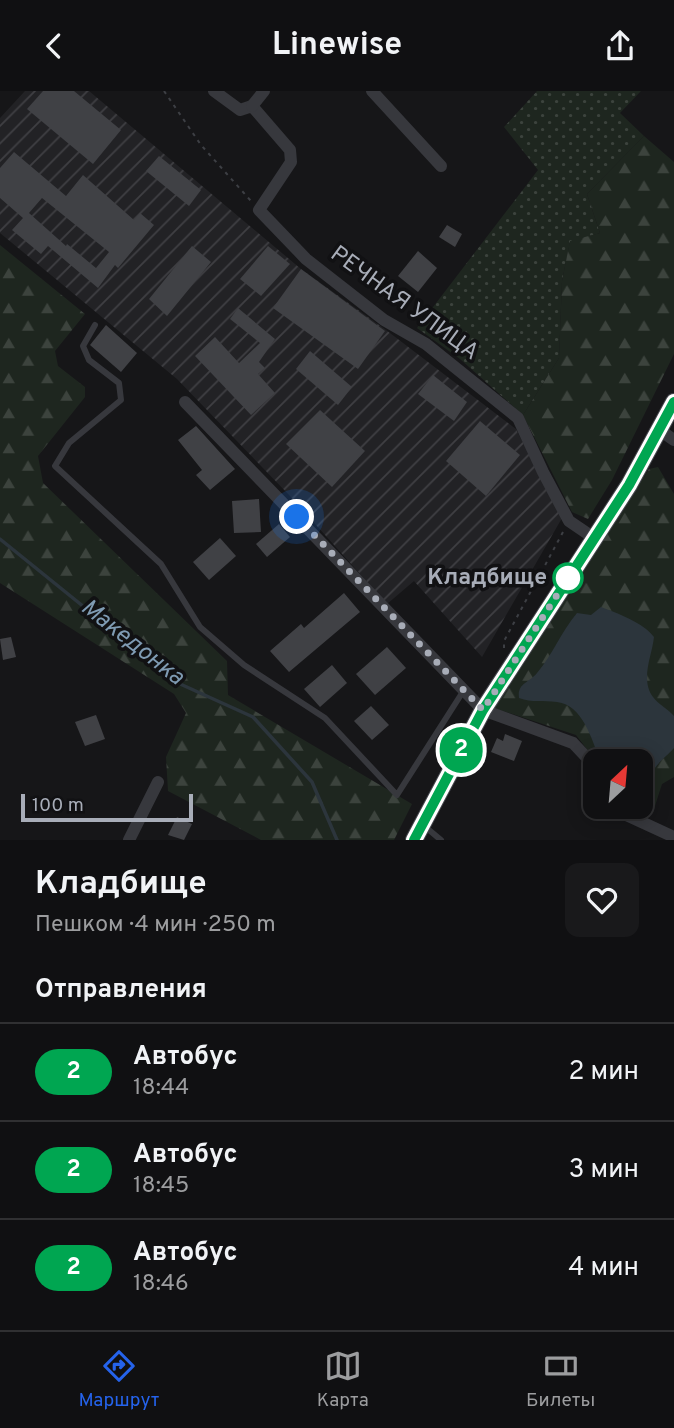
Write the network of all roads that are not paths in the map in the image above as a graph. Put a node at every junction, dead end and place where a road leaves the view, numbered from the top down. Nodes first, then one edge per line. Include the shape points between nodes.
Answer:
1 (214, 91) edge
2 (264, 91) edge
3 (372, 91) edge
4 (252, 106) junction
5 (441, 166) dead end
6 (95, 324) dead end
7 (186, 402) dead end
8 (674, 402) edge
9 (667, 435) edge
10 (594, 538) junction
11 (464, 690) junction
12 (483, 710) junction
13 (583, 754) edge
14 (158, 782) dead end
15 (635, 819) edge
16 (418, 832) edge
17 (674, 837) edge
18 (129, 840) edge
19 (441, 840) edge

1 - 4 street via 240,110
2 - 4 street
3 - 5 street
4 - 10 street, РЕЧНАЯ УЛИЦА via 290,150 291,162 259,210 306,259 384,320 426,344 518,418 569,521
6 - 11 lane via 83,346 89,360 119,383 121,400 69,443 55,466 161,563 200,627 244,665 325,718 397,795
7 - 11 street
8 - 9 main road
9 - 10 main road
10 - 12 main road
11 - 12 street
12 - 13 street via 573,743
12 - 16 main road
14 - 18 street
15 - 17 street
16 - 19 lane

